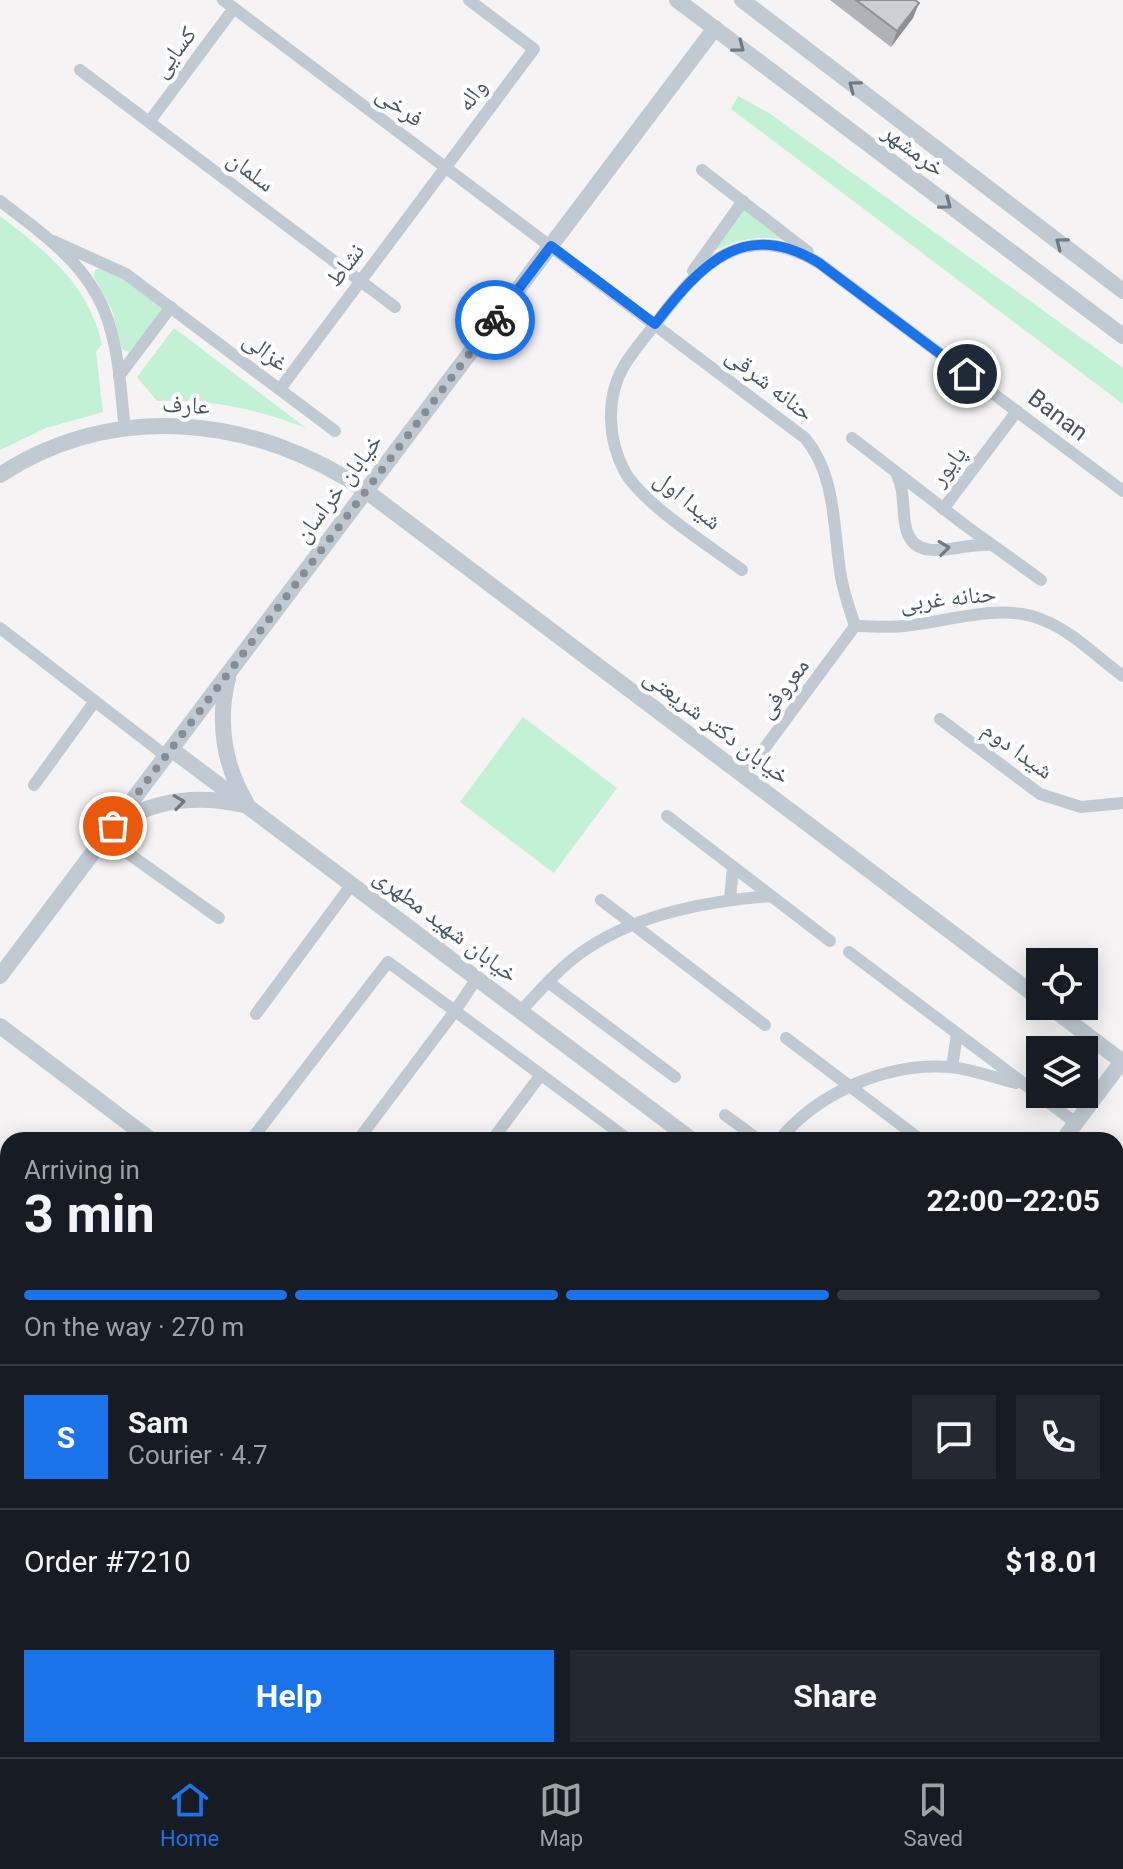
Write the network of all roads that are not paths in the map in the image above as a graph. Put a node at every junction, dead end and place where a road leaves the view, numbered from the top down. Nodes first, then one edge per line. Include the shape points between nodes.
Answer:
1 (469, 0) edge
2 (677, 0) edge
3 (742, 0) edge
4 (228, 4) edge
5 (715, 28) junction
6 (80, 70) dead end
7 (149, 122) junction
8 (445, 167) junction
9 (702, 170) dead end
10 (0, 201) edge
11 (743, 201) junction
12 (53, 241) junction
13 (551, 246) junction
14 (819, 263) junction
15 (360, 282) junction
16 (683, 287) junction
17 (1123, 291) edge
18 (171, 307) junction
19 (395, 307) dead end
20 (655, 324) junction
21 (1123, 336) edge
22 (119, 376) junction
23 (280, 389) junction
24 (1017, 411) junction
25 (125, 429) junction
26 (335, 431) dead end
27 (852, 438) dead end
28 (893, 469) junction
29 (0, 475) edge
30 (366, 491) junction
31 (1123, 491) edge
32 (922, 493) junction
33 (903, 495) junction
34 (943, 509) junction
35 (966, 526) junction
36 (969, 545) junction
37 (997, 547) junction
38 (742, 570) dead end
39 (1041, 580) dead end
40 (855, 626) junction
41 (0, 628) edge
42 (230, 671) junction
43 (1123, 676) edge
44 (95, 701) junction
45 (940, 719) dead end
46 (169, 752) junction
47 (744, 776) junction
48 (34, 785) dead end
49 (1123, 803) edge
50 (249, 807) junction
51 (667, 816) dead end
52 (109, 831) junction
53 (733, 867) junction
54 (352, 884) junction
55 (771, 896) junction
56 (730, 899) junction
57 (601, 900) dead end
58 (219, 918) dead end
59 (633, 925) junction
60 (830, 941) dead end
61 (849, 952) dead end
62 (0, 976) edge
63 (477, 978) junction
64 (548, 982) junction
65 (1026, 988) edge
66 (455, 1011) junction
67 (521, 1011) junction
68 (256, 1014) dead end
69 (1068, 1020) edge
70 (765, 1025) dead end
71 (0, 1026) edge
72 (957, 1034) junction
73 (786, 1038) dead end
74 (1123, 1061) edge
75 (952, 1067) junction
76 (540, 1076) junction
77 (675, 1077) dead end
78 (1024, 1085) junction
79 (850, 1086) junction
80 (725, 1115) dead end
81 (1076, 1123) junction
82 (140, 1132) edge
83 (257, 1132) edge
84 (364, 1132) edge
85 (498, 1132) edge
86 (618, 1132) edge
87 (681, 1132) edge
88 (748, 1132) edge
89 (788, 1132) edge
90 (910, 1132) edge
91 (1069, 1132) edge

1 - 8 street, واله via 534,49
2 - 5 street, خرمشهر
17 -> 3 street, خرمشهر
4 - 7 street, کسایی
4 - 8 street, فرخی
5 - 13 street, خیابان خراسان
5 -> 21 street, خرمشهر
6 - 7 street, سلمان
7 - 15 street, سلمان
8 - 13 street, فرخی
8 - 15 street, نشاط
9 - 11 street
10 - 12 street, غزالی
11 - 14 street
11 - 16 street
12 - 18 street, غزالی via 126,274
12 - 22 street, غزالی via 99,297
13 - 20 street, حنانه شرقی
13 - 30 street, خیابان خراسان
14 - 16 street, Banan via 793,250 751,246 711,261
14 - 24 street, Banan
15 - 19 street, سلمان
15 - 23 street, نشاط
16 - 20 street, Banan
18 - 22 street
18 - 23 street, غزالی
20 - 38 street, شیدا اول via 624,365 614,392 611,419 619,459 642,495
20 - 40 street, حنانه شرقی via 798,432 817,454 828,482 841,581
22 - 25 street, غزالی
23 - 26 street, غزالی
24 - 31 street, Banan
24 - 34 street, پایور
25 - 29 street, عارف via 53,448
25 - 30 street, عارف via 189,426 243,434 296,451
27 - 28 street
28 - 32 street
28 - 33 street
30 - 42 street, خیابان خراسان
30 - 47 street, خیابان دکتر شریعتی
32 - 33 street via 912,490
32 - 34 street
33 -> 36 street via 907,531 917,545 934,551
34 - 35 street
35 - 36 street
35 - 37 street
36 - 37 street
37 - 39 street
40 - 43 street, حنانه غربی via 902,627 1022,613 1058,628
40 - 47 street, معروفی
41 - 44 street
42 - 46 street, خیابان خراسان
42 - 50 street via 223,699 224,741
44 - 46 street
44 - 48 street
45 - 49 street, شیدا دوم via 1040,794 1081,807
46 - 50 street, خیابان شهید مطهری
46 - 52 street, خیابان خراسان
47 - 65 street, خیابان دکتر شریعتی
52 -> 50 street via 151,807 179,801
50 - 54 street, خیابان شهید مطهری
51 - 53 street
52 - 58 street
52 - 62 street, خیابان خراسان
53 - 55 street
53 - 56 street
54 - 63 street, خیابان شهید مطهری
54 - 68 street
55 - 56 street
55 - 60 street
56 - 59 street
57 - 59 street
59 - 64 street via 588,948
59 - 70 street
61 - 72 street
63 - 66 street
63 - 67 street, خیابان شهید مطهری
64 - 67 street
64 - 77 street
66 - 76 street
66 - 83 street via 388,962
66 - 84 street
67 - 87 street, خیابان شهید مطهری
69 - 74 street
71 - 82 street
72 - 75 street
72 - 78 street
73 - 79 street
74 - 81 street
75 - 78 street
75 - 79 street via 889,1072
76 - 85 street
76 - 86 street
78 - 81 street
79 - 89 street
79 - 90 street
80 - 88 street
81 - 91 street

